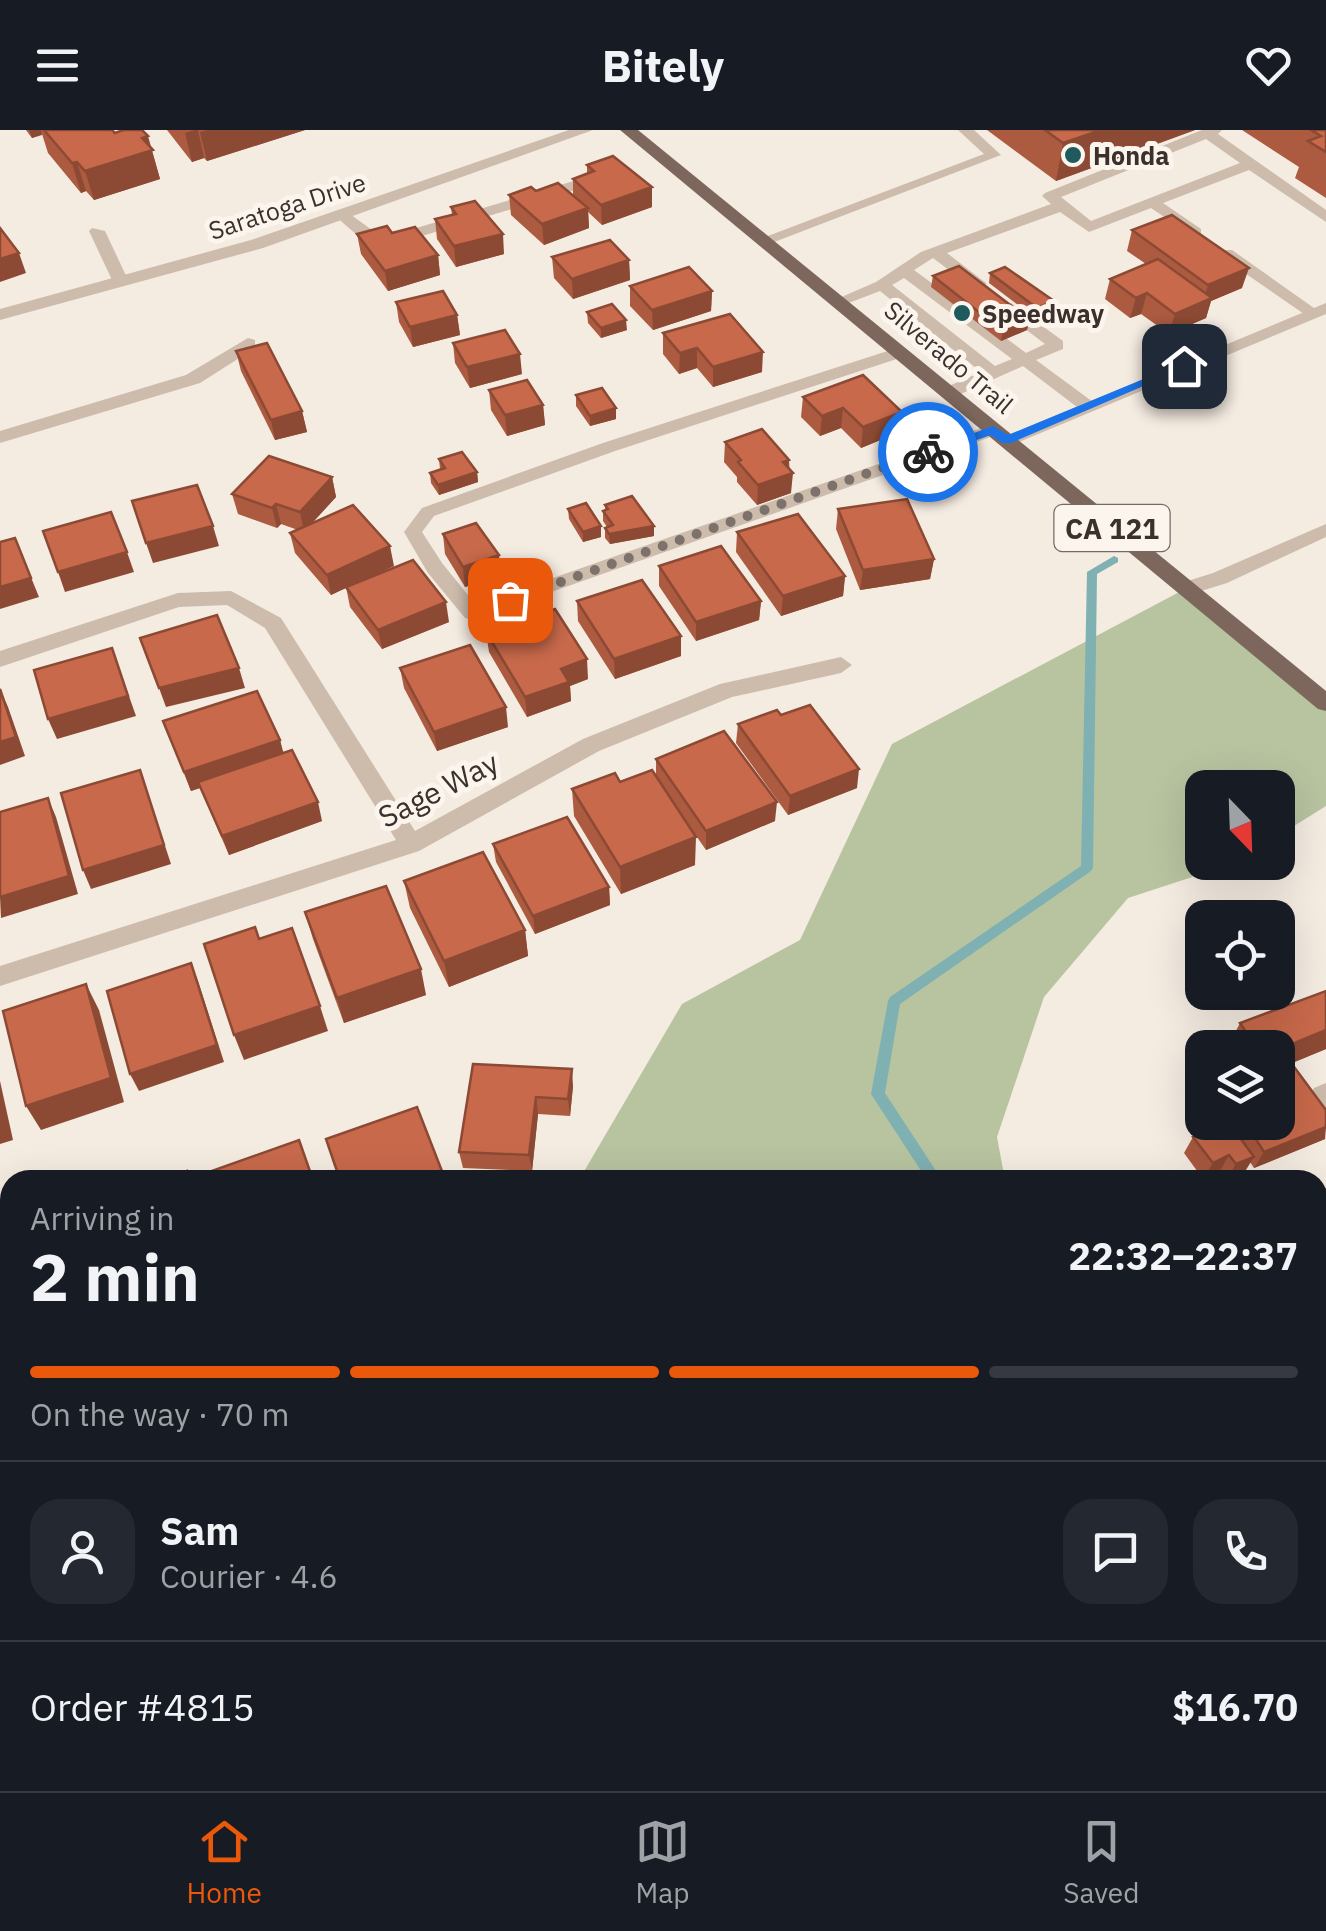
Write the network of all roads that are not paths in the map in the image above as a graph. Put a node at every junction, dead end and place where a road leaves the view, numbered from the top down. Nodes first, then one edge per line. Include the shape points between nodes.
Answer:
1 (585, 130) edge
2 (628, 130) edge
3 (965, 130) edge
4 (1211, 132) edge
5 (1250, 164) junction
6 (576, 185) edge
7 (1055, 201) junction
8 (1152, 202) junction
9 (342, 215) junction
10 (1326, 217) edge
11 (96, 232) dead end
12 (764, 240) junction
13 (935, 252) junction
14 (893, 278) junction
15 (121, 282) junction
16 (838, 302) junction
17 (1320, 311) edge
18 (0, 315) edge
19 (248, 344) edge
20 (900, 352) junction
21 (1008, 367) junction
22 (948, 393) junction
23 (1087, 406) junction
24 (1000, 435) junction
25 (0, 436) edge
26 (1326, 530) edge
27 (1185, 589) junction
28 (0, 660) edge
29 (841, 665) dead end
30 (1326, 703) edge
31 (410, 844) junction
32 (0, 976) edge

1 - 9 street, Saratoga Drive
2 - 12 main road, Silverado Trail / CA 121
3 - 12 lane via 994,155
4 - 5 lane
4 - 7 lane
5 - 8 lane
5 - 10 lane
6 - 9 lane via 382,243
7 - 8 lane via 1089,227
7 - 13 lane
8 - 17 lane
9 - 15 street, Saratoga Drive
11 - 15 lane
12 - 16 main road, Silverado Trail / CA 121
13 - 14 lane
13 - 21 lane via 1057,345
14 - 16 lane
14 - 21 lane
15 - 18 street, Saratoga Drive
16 - 20 main road, Silverado Trail / CA 121
17 - 23 street
19 - 25 street via 193,379
20 - 22 main road, Silverado Trail / CA 121
20 - 24 lane via 428,512 413,532 472,612
21 - 22 lane
21 - 23 lane
22 - 24 main road, Silverado Trail / CA 121
23 - 24 street
24 - 27 main road, Silverado Trail / CA 121
26 - 27 lane
27 - 30 main road, Silverado Trail / CA 121
28 - 31 street via 178,600 231,598 273,624
29 - 31 street, Sage Way via 728,690 591,745
31 - 32 street, Sage Way

